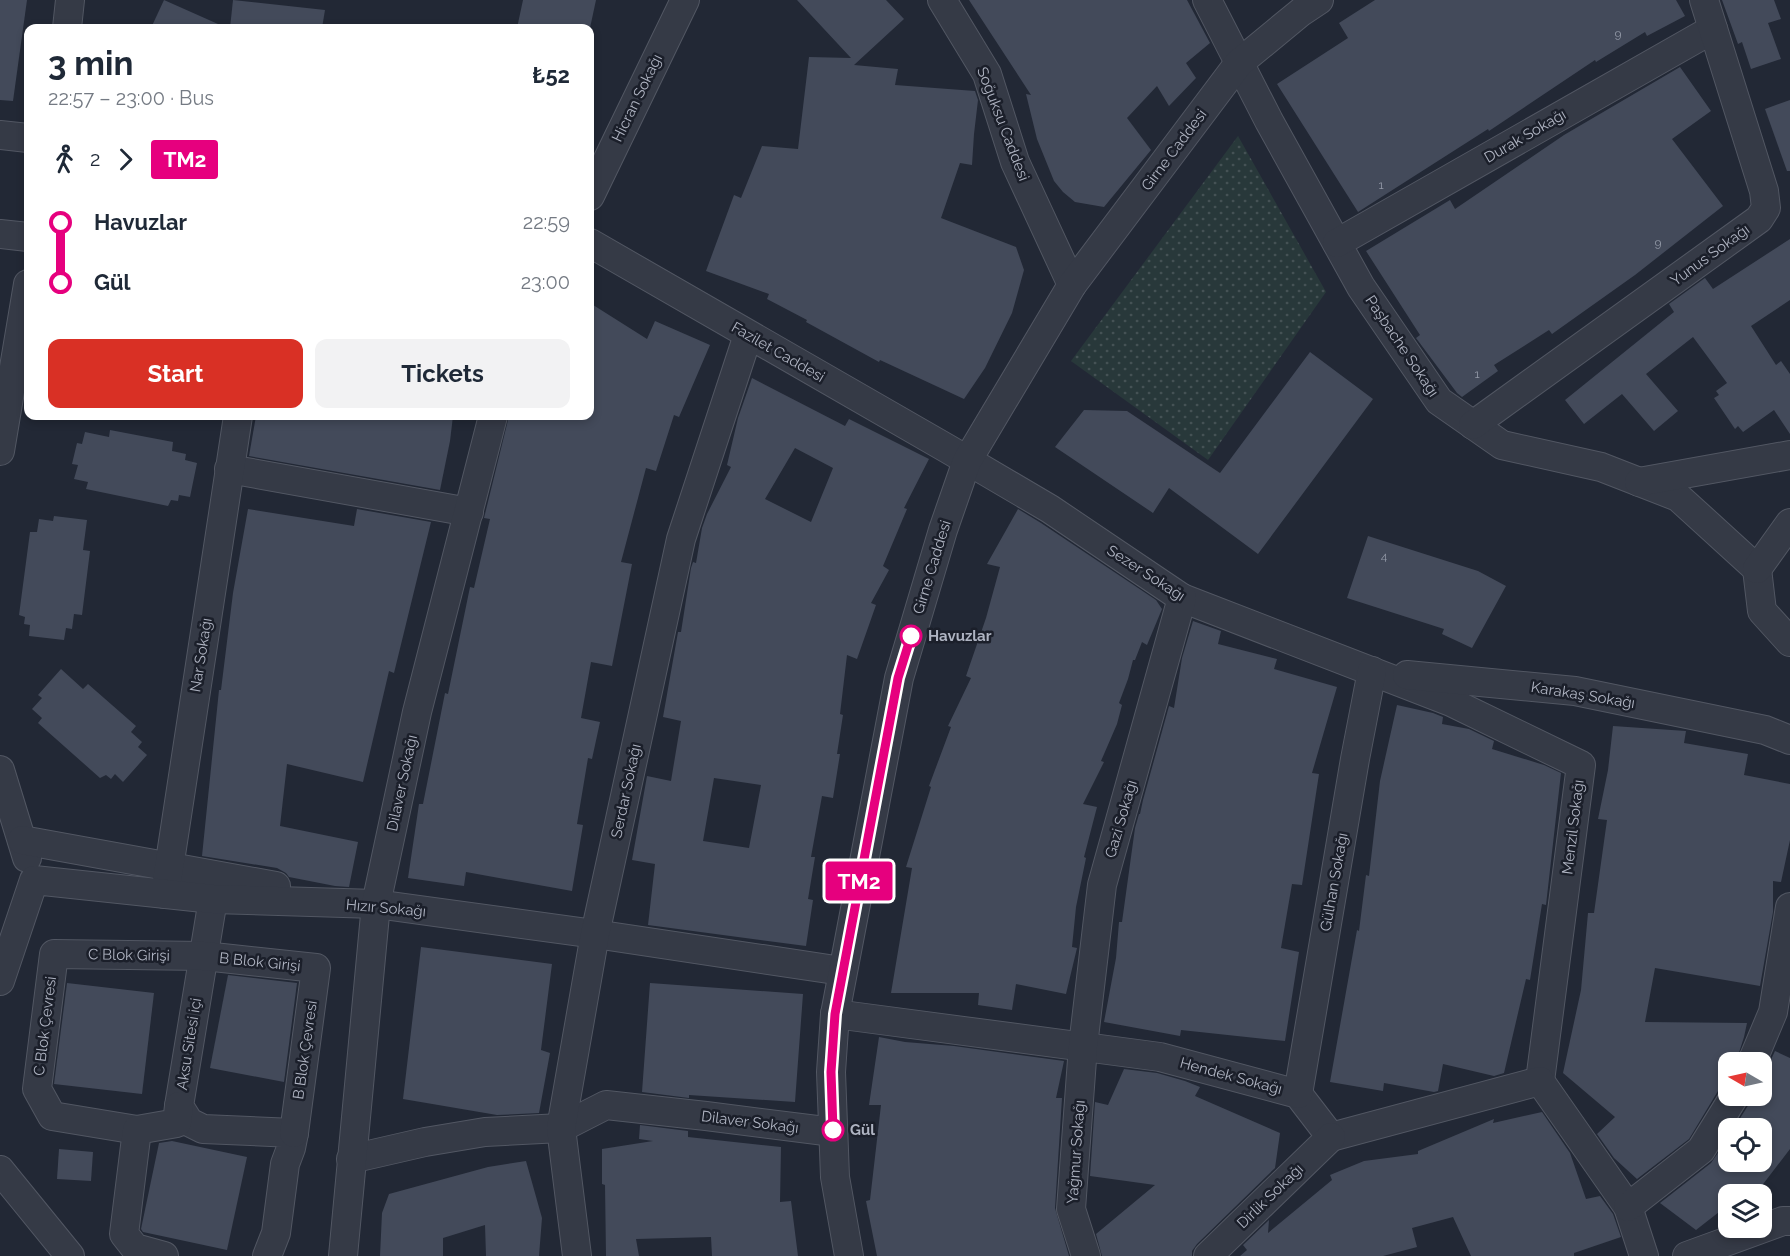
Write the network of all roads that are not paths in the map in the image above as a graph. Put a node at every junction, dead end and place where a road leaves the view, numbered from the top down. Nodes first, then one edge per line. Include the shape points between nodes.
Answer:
1 (70, 0) edge
2 (685, 0) edge
3 (942, 0) edge
4 (1207, 0) edge
5 (1319, 0) edge
6 (1704, 0) edge
7 (67, 24) edge
8 (1713, 29) junction
9 (1239, 63) junction
10 (594, 188) edge
11 (0, 234) edge
12 (24, 237) edge
13 (1337, 243) junction
14 (594, 245) edge
15 (1072, 285) junction
16 (24, 308) edge
17 (748, 335) junction
18 (236, 420) edge
19 (493, 420) edge
20 (1473, 425) junction
21 (0, 451) edge
22 (1790, 455) edge
23 (967, 461) junction
24 (229, 469) junction
25 (1639, 482) junction
26 (469, 512) junction
27 (1790, 523) edge
28 (1757, 569) junction
29 (1182, 598) junction
30 (1790, 642) edge
31 (1372, 671) junction
32 (1790, 740) edge
33 (0, 770) edge
34 (22, 840) junction
35 (34, 880) junction
36 (167, 880) junction
37 (213, 899) junction
38 (376, 904) junction
39 (1790, 907) edge
40 (595, 934) junction
41 (54, 954) joint
42 (204, 956) junction
43 (316, 968) joint
44 (842, 971) junction
45 (0, 981) edge
46 (835, 1014) junction
47 (1083, 1046) junction
48 (1756, 1052) edge
49 (1540, 1081) junction
50 (1298, 1094) junction
51 (179, 1106) junction
52 (1728, 1106) edge
53 (561, 1128) junction
54 (137, 1131) junction
55 (833, 1132) junction
56 (294, 1133) junction
57 (1331, 1137) junction
58 (351, 1159) junction
59 (0, 1170) edge
60 (1628, 1207) junction
61 (1790, 1221) edge
62 (271, 1245) edge
63 (70, 1256) edge
64 (164, 1256) edge
65 (343, 1256) edge
66 (577, 1256) edge
67 (849, 1256) edge
68 (1086, 1256) edge
69 (1208, 1256) edge
70 (1644, 1256) edge
71 (1687, 1256) edge

1 - 7 street
2 - 10 street, Hicran Sokağı
3 - 15 street, Soğuksu Caddesi via 987,74 1015,162
4 - 9 street
5 - 9 street, Girne Caddesi
6 - 8 street, Yunus Sokağı
8 - 13 street, Durak Sokağı
8 - 20 street, Yunus Sokağı via 1766,208 1759,219
9 - 13 street, Paşbache Sokağı
9 - 15 street, Girne Caddesi
11 - 12 street
13 - 20 street, Paşbache Sokağı via 1439,401
14 - 17 street, Fazilet Caddesi
15 - 23 street, Girne Caddesi
16 - 21 street
17 - 23 street, Fazilet Caddesi
17 - 40 street, Serdar Sokağı via 681,539
18 - 24 street, Nar Sokağı
19 - 26 street, Dilaver Sokağı
20 - 25 street, Paşbache Sokağı via 1502,445 1601,467
22 - 25 street
23 - 29 street, Sezer Sokağı via 1050,509
23 - 44 street, Girne Caddesi via 898,678
24 - 26 street
24 - 36 street, Nar Sokağı
25 - 28 street, Paşbache Sokağı via 1678,497
26 - 38 street, Dilaver Sokağı via 417,712
27 - 28 street
28 - 30 street via 1762,611
29 - 31 street, Sezer Sokağı
29 - 47 street, Gazi Sokağı via 1102,885
31 - 32 street, Karakaş Sokağı via 1575,691 1765,730
31 - 49 street, Menzil Sokağı via 1450,702 1581,765
31 - 50 street, Gülhan Sokağı
33 - 34 street
34 - 35 street
34 - 36 street
35 - 36 street, Hızır Sokağı
35 - 45 street
36 - 37 street, Hızır Sokağı
36 - 38 street
37 - 38 street, Hızır Sokağı
37 - 42 street, Aksu Sitesi içi
38 - 40 street, Hızır Sokağı
38 - 58 street, Dilaver Sokağı
39 - 48 street via 1773,1012
40 - 44 street, Hızır Sokağı
40 - 53 street, Serdar Sokağı
41 - 42 street, C Blok Girişi
41 - 54 street, C Blok Çevresi via 37,1089 52,1116
42 - 43 street, B Blok Girişi
42 - 51 street, Aksu Sitesi içi
43 - 56 street, B Blok Çevresi
44 - 46 street, Girne Caddesi
46 - 47 street, Hendek Sokağı
46 - 55 street, Girne Caddesi via 831,1072
47 - 50 street, Hendek Sokağı via 1160,1057
47 - 68 street, Yağmur Sokağı via 1071,1209
49 - 57 street
49 - 60 street
50 - 57 street, Hendek Sokağı
51 - 54 street via 177,1123
51 - 56 street, Aksu Sitesi içi via 189,1122 203,1130
52 - 60 street via 1701,1150
53 - 55 street, Dilaver Sokağı via 606,1106
53 - 58 street, Dilaver Sokağı via 485,1132
53 - 66 street, Serdar Sokağı
54 - 64 street via 124,1234 135,1248
55 - 67 street, Girne Caddesi
56 - 62 street
57 - 69 street, Dirlik Sokağı
58 - 65 street, Dilaver Sokağı
59 - 63 street
60 - 70 street
61 - 71 street

